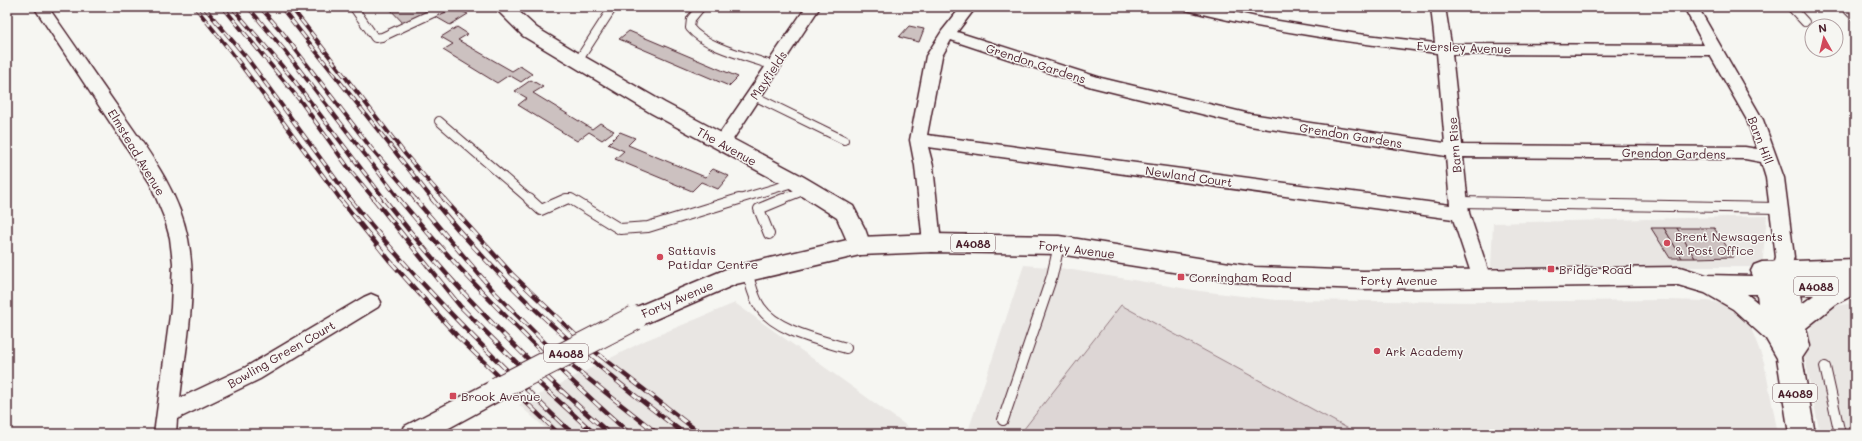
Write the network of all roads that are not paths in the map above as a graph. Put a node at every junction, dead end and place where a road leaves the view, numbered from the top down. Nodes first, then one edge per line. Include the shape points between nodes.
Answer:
1 (41, 7) edge
2 (446, 7) edge
3 (503, 7) edge
4 (613, 7) edge
5 (701, 7) edge
6 (813, 7) edge
7 (969, 7) edge
8 (1191, 7) edge
9 (1438, 7) edge
10 (1692, 7) edge
11 (1791, 7) edge
12 (1845, 7) edge
13 (354, 8) edge
14 (1855, 17) edge
15 (1804, 21) edge
16 (947, 34) junction
17 (1444, 49) junction
18 (1716, 50) junction
19 (578, 61) junction
20 (774, 66) junction
21 (754, 96) junction
22 (439, 121) dead end
23 (844, 140) dead end
24 (918, 140) junction
25 (722, 143) junction
26 (1455, 151) junction
27 (1768, 157) junction
28 (802, 186) junction
29 (1460, 207) junction
30 (1778, 208) junction
31 (769, 234) dead end
32 (932, 243) junction
33 (1059, 245) junction
34 (860, 246) junction
35 (1855, 268) edge
36 (747, 272) junction
37 (1680, 276) junction
38 (1779, 278) junction
39 (1482, 280) junction
40 (1706, 284) junction
41 (1855, 284) edge
42 (371, 302) dead end
43 (1785, 329) junction
44 (846, 348) dead end
45 (1825, 367) dead end
46 (169, 413) junction
47 (1003, 420) dead end
48 (1805, 433) edge
49 (165, 434) edge
50 (414, 434) edge
51 (1840, 434) edge

1 - 46 street, Elmstead Avenue via 158,182 173,217 182,263
2 - 13 lane via 375,38
3 - 19 main road, The Avenue via 530,32
4 - 19 lane
5 - 20 lane via 691,20 690,27 693,33 714,44
6 - 20 street, Mayfields
7 - 16 street
8 - 17 street, Eversley Avenue via 1261,23 1358,39
9 - 17 street, Barn Rise
10 - 18 street, Barn Hill
11 - 15 lane
12 - 14 lane
16 - 24 street via 934,56
16 - 26 street, Grendon Gardens via 1098,83 1250,120
17 - 18 street, Eversley Avenue
17 - 26 street, Barn Rise
18 - 27 street, Barn Hill via 1755,120
19 - 25 main road, The Avenue
20 - 21 street, Mayfields
21 - 23 lane
21 - 25 street, Mayfields
22 - 28 lane via 541,210 569,198 620,229 648,227
24 - 29 street, Newland Court
24 - 32 street via 924,166
25 - 28 main road, The Avenue
26 - 27 street, Grendon Gardens via 1745,153
26 - 29 street, Barn Rise
27 - 30 street, Barn Hill via 1775,178
28 - 31 lane via 759,209
28 - 34 main road, The Avenue via 845,212
29 - 30 lane
29 - 39 street, Barn Rise
30 - 38 street, Barn Hill via 1784,251
32 - 33 main road, Forty Avenue / A4088
32 - 34 main road, Forty Avenue / A4088
33 - 39 main road, Forty Avenue / A4088 via 1255,276 1363,280
33 - 47 lane via 1052,276
34 - 36 main road, Forty Avenue / A4088
35 - 38 main road
36 - 44 lane via 761,309 774,322
36 - 50 main road, Forty Avenue / A4088, bridge via 635,318
37 - 38 main road via 1691,271
37 - 39 main road, Forty Avenue / A4088
37 - 40 main road, Forty Avenue / A4088
38 - 40 main road, Forty Avenue / A4088
38 - 41 main road, A4088 via 1817,286
38 - 43 main road, A4089 via 1768,293
40 - 43 main road
41 - 43 main road via 1828,297
42 - 46 street, Bowling Green Court via 253,373
43 - 48 main road, A4089 via 1778,341 1789,355
45 - 51 lane
46 - 49 street, Elmstead Avenue

